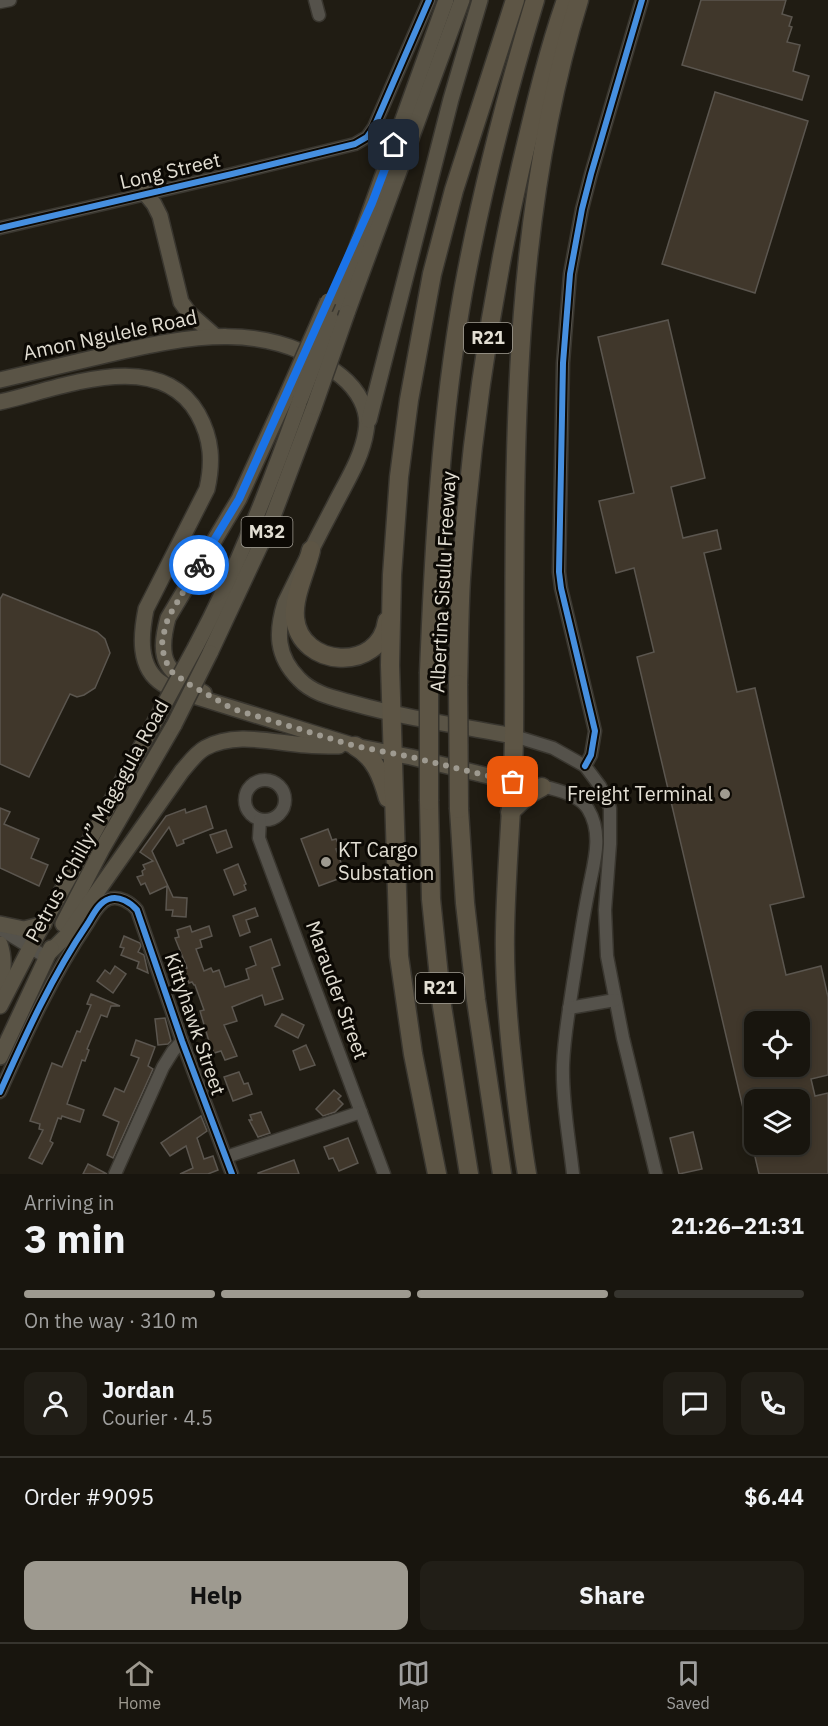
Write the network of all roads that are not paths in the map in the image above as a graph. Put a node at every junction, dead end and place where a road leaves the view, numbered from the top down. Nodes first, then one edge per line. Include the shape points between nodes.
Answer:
1 (10, 0) edge
2 (315, 0) edge
3 (429, 0) edge
4 (446, 0) edge
5 (462, 0) edge
6 (480, 0) edge
7 (515, 0) edge
8 (535, 0) edge
9 (566, 0) edge
10 (579, 0) edge
11 (642, 0) edge
12 (0, 2) edge
13 (319, 15) dead end
14 (145, 193) junction
15 (0, 228) edge
16 (337, 307) junction
17 (215, 336) junction
18 (0, 380) edge
19 (16, 398) junction
20 (301, 399) junction
21 (0, 402) edge
22 (0, 410) edge
23 (366, 430) junction
24 (311, 550) junction
25 (392, 575) junction
26 (203, 650) junction
27 (233, 709) junction
28 (392, 714) junction
29 (514, 736) junction
30 (354, 746) junction
31 (392, 753) junction
32 (585, 766) junction
33 (513, 782) junction
34 (542, 786) junction
35 (510, 812) junction
36 (393, 817) junction
37 (260, 820) dead end
38 (0, 924) edge
39 (44, 924) junction
40 (0, 929) edge
41 (0, 944) edge
42 (30, 948) junction
43 (46, 956) junction
44 (0, 985) edge
45 (615, 1000) junction
46 (0, 1006) edge
47 (569, 1008) junction
48 (182, 1041) junction
49 (0, 1056) edge
50 (0, 1092) edge
51 (361, 1112) junction
52 (226, 1157) junction
53 (115, 1174) edge
54 (232, 1174) edge
55 (384, 1174) edge
56 (437, 1174) edge
57 (469, 1174) edge
58 (502, 1174) edge
59 (527, 1174) edge
60 (573, 1174) edge
61 (656, 1174) edge

1 - 12 street
2 - 13 street
3 - 14 street, Long Street via 367,136 347,147
4 - 16 main road, Petrus “Chilly” Magagula Road / M32
5 - 16 main road, Petrus “Chilly” Magagula Road / M32
6 - 23 main road via 450,99
7 - 25 highway via 454,190 432,274 409,400
8 - 57 highway, Albertina Sisulu Freeway / R21, bridge via 494,142 463,291 438,488 429,672 431,899 441,994
9 - 58 highway, Albertina Sisulu Freeway / R21, bridge via 532,118 494,302 478,407 461,580 459,809 465,903
10 - 29 highway via 553,93 523,302 514,518
11 - 32 street via 582,209 565,322 559,572 595,731
14 - 15 street, Long Street
14 - 17 main road via 160,216 181,302
16 - 20 main road, Petrus “Chilly” Magagula Road / M32, bridge
16 - 20 main road, bridge
17 - 18 main road, Amon Ngulele Road via 164,341
17 - 23 main road, Amon Ngulele Road via 261,339 299,349 331,368 361,399
19 - 21 main road, Amon Ngulele Road
19 - 22 main road
19 - 27 main road, Amon Ngulele Road via 127,375 153,378 180,392 194,406 206,427 212,469 207,489 146,609 142,649 145,663 162,684
20 - 26 main road, Petrus “Chilly” Magagula Road / M32 via 269,527 239,595
20 - 27 main road via 168,618 162,640 164,658 172,672
23 - 24 main road, Amon Ngulele Road via 358,459
24 - 25 highway via 295,618 303,640 331,657 360,655 380,641 386,626
24 - 28 main road, Amon Ngulele Road via 279,623 279,644 287,664 300,680 319,693
25 - 28 highway
26 - 39 main road, Petrus “Chilly” Magagula Road / M32, bridge via 152,727
26 - 43 main road, Petrus “Chilly” Magagula Road / M32, bridge via 174,725
27 - 30 main road, Amon Ngulele Road
28 - 29 main road, Amon Ngulele Road
28 - 31 highway
29 - 32 street via 553,748
29 - 33 highway
30 - 31 main road, Amon Ngulele Road
30 - 36 highway via 364,751 375,765
30 - 43 main road via 240,739 206,747 182,771 66,936
31 - 33 main road, Amon Ngulele Road
31 - 36 highway
32 - 45 street via 610,808 605,910 607,956
33 - 34 street
33 - 35 highway
34 - 35 highway
34 - 47 street via 576,798 586,806 597,829
35 - 59 highway via 506,995
36 - 56 highway via 399,956 413,1054
37 - 51 street, Marauder Street via 259,838
38 - 39 main road via 24,929
39 - 42 main road, Petrus “Chilly” Magagula Road / M32
40 - 42 street
41 - 44 main road via 4,971
42 - 43 street
42 - 46 main road, Petrus “Chilly” Magagula Road / M32
43 - 49 main road, Petrus “Chilly” Magagula Road / M32
45 - 47 street
45 - 61 street
47 - 60 street via 563,1066
48 - 50 street, Kittyhawk Street via 137,910 127,902 109,898 60,965
48 - 52 street, Kittyhawk Street
48 - 53 street via 163,1067
51 - 52 street
51 - 55 street, Marauder Street
52 - 54 street, Kittyhawk Street

